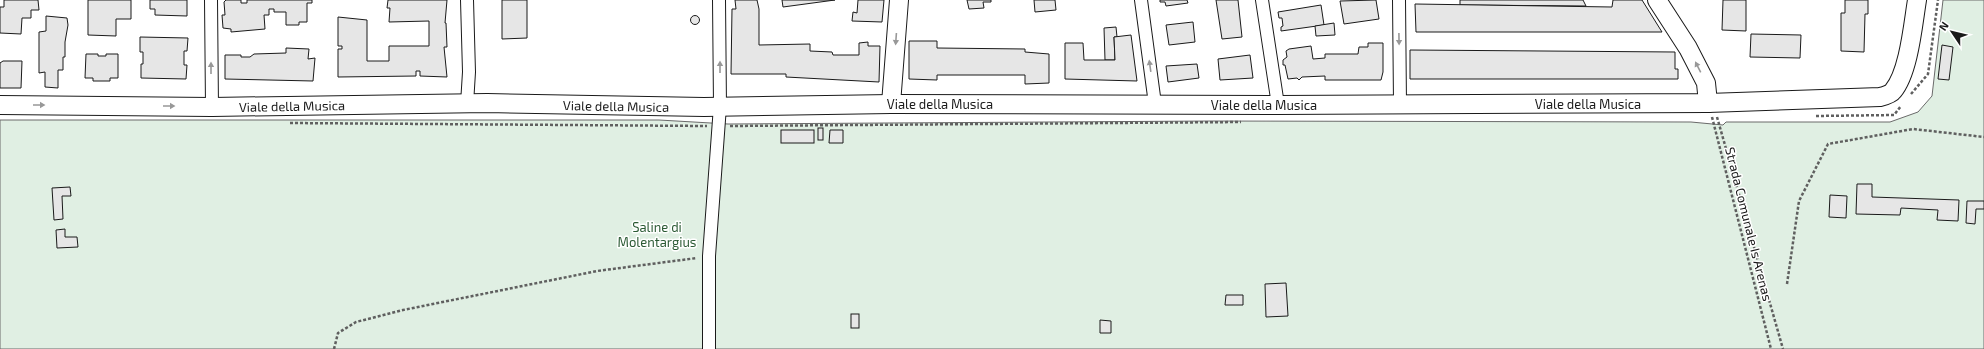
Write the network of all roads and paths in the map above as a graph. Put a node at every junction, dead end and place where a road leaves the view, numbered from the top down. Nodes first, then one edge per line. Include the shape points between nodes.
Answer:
1 (211, 0) edge
2 (467, 0) edge
3 (719, 0) edge
4 (898, 0) edge
5 (1141, 0) edge
6 (1262, 0) edge
7 (1399, 0) edge
8 (1657, 0) edge
9 (1916, 0) edge
10 (1400, 103) junction
11 (467, 104) junction
12 (891, 104) junction
13 (1155, 104) junction
14 (0, 105) edge
15 (1278, 105) junction
16 (720, 106) junction
17 (212, 107) junction
18 (1713, 110) junction
19 (1984, 137) edge
20 (709, 256) junction
21 (1787, 284) dead end
22 (334, 349) edge
23 (709, 349) edge
24 (1771, 349) edge
25 (1783, 349) edge

17 -> 1 street
2 - 11 street
16 -> 3 street
4 -> 12 street
13 -> 5 street
6 - 15 street
7 -> 10 street
18 -> 8 street via 1706,83 1688,48
9 - 18 street, Viale della Musica via 1909,54 1893,91 1880,97
10 - 15 street, Viale della Musica
10 - 18 street, Viale della Musica
11 - 16 street, Viale della Musica
11 - 17 street, Viale della Musica
12 - 13 street, Viale della Musica
12 - 16 street, Viale della Musica
13 - 15 street, Viale della Musica
14 -> 17 street, Viale della Musica
16 - 20 street
18 - 24 path, Strada Comunale Is Arenas
18 - 25 path
19 - 21 path via 1913,129 1828,144 1799,201
20 - 22 path via 597,270 403,310 356,322 338,333
20 - 23 street

